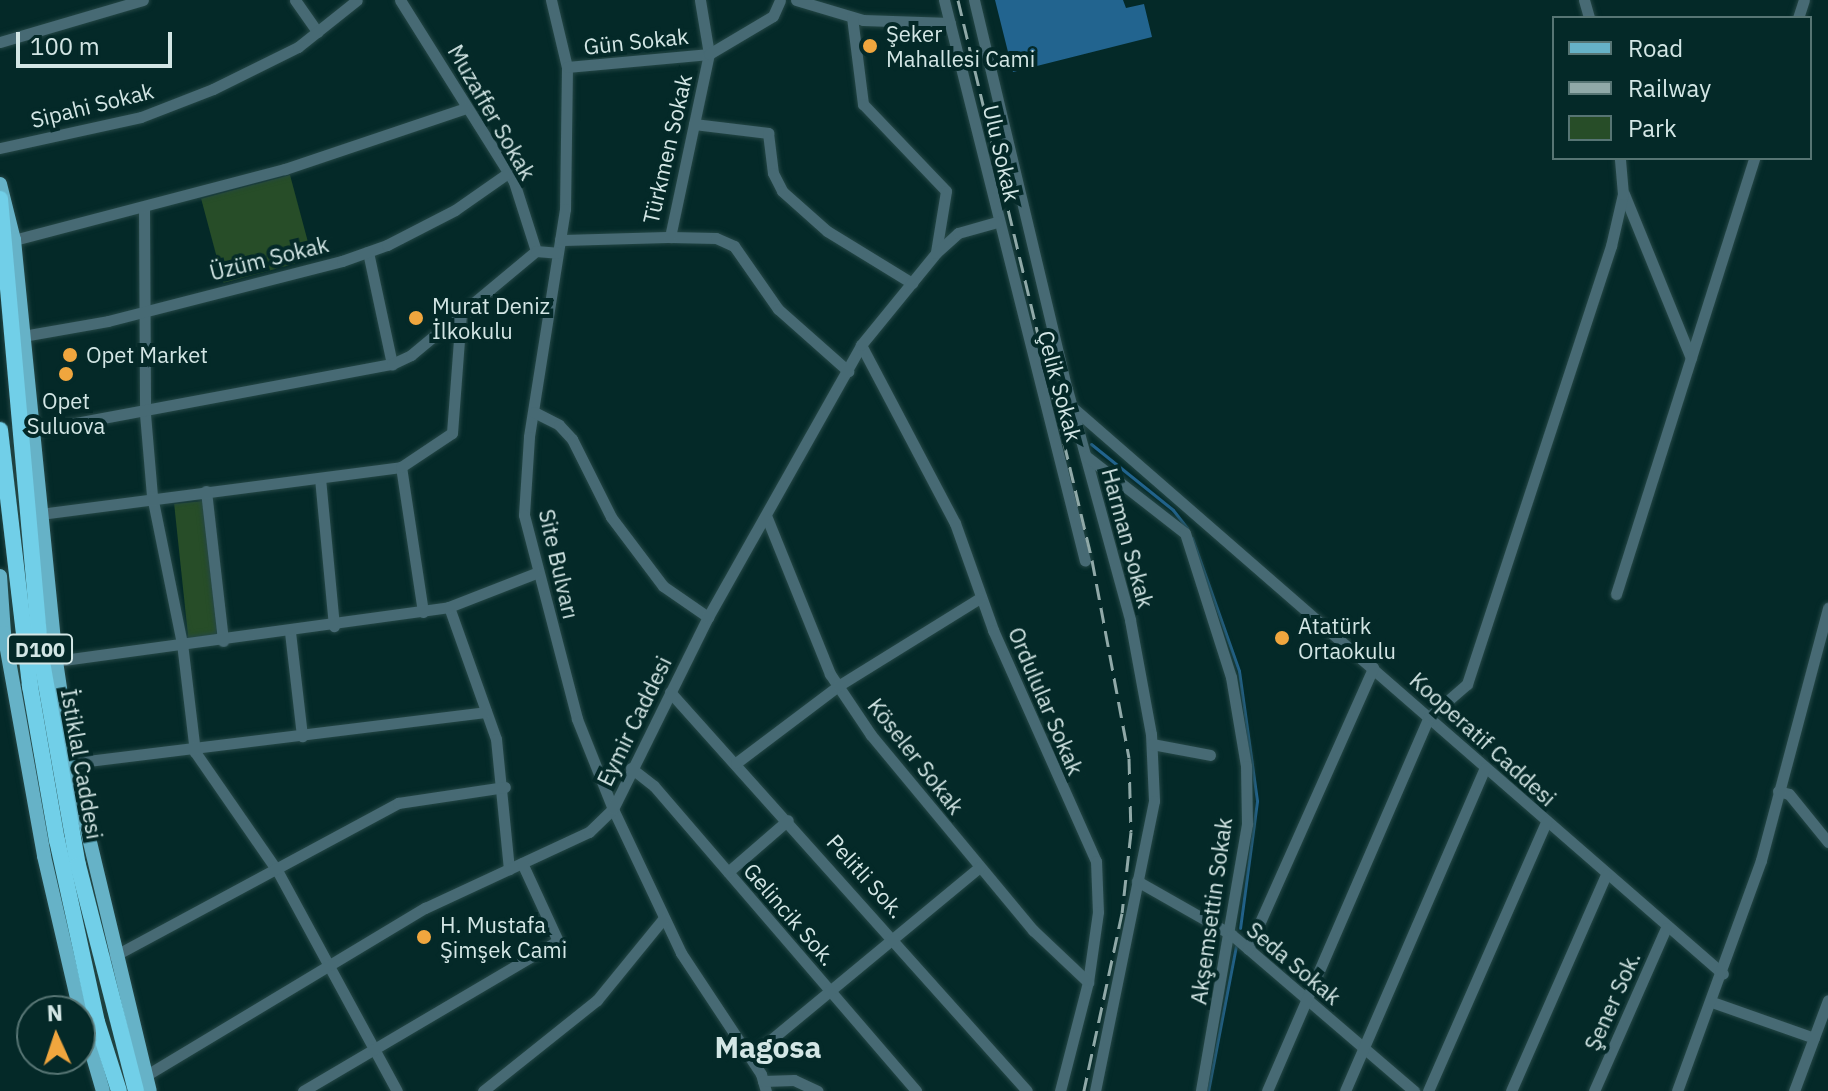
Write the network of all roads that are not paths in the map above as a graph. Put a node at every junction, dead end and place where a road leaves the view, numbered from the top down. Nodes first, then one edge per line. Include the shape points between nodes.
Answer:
1 (143, 0) edge
2 (295, 0) edge
3 (357, 0) edge
4 (400, 0) edge
5 (551, 0) edge
6 (700, 0) edge
7 (780, 0) edge
8 (796, 0) edge
9 (944, 0) edge
10 (974, 0) edge
11 (852, 17) junction
12 (950, 23) junction
13 (317, 32) junction
14 (0, 42) edge
15 (709, 54) junction
16 (567, 67) junction
17 (466, 108) junction
18 (694, 124) junction
19 (0, 148) edge
20 (1620, 160) edge
21 (1753, 160) edge
22 (508, 173) junction
23 (0, 184) edge
24 (1623, 194) junction
25 (0, 199) edge
26 (144, 207) junction
27 (997, 222) junction
28 (670, 237) junction
29 (14, 240) junction
30 (558, 246) junction
31 (536, 251) junction
32 (368, 252) junction
33 (936, 253) junction
34 (912, 283) junction
35 (461, 312) junction
36 (143, 313) junction
37 (23, 336) junction
38 (861, 345) junction
39 (1691, 358) junction
40 (392, 364) junction
41 (848, 371) junction
42 (1072, 407) junction
43 (534, 412) junction
44 (145, 414) junction
45 (0, 430) edge
46 (33, 431) junction
47 (1085, 455) junction
48 (401, 467) junction
49 (320, 478) junction
50 (206, 491) junction
51 (152, 496) junction
52 (40, 514) junction
53 (767, 518) junction
54 (1085, 561) dead end
55 (536, 573) junction
56 (0, 576) edge
57 (1616, 594) dead end
58 (980, 598) junction
59 (449, 607) junction
60 (1828, 608) edge
61 (423, 612) junction
62 (708, 617) junction
63 (334, 626) junction
64 (290, 632) junction
65 (223, 641) junction
66 (182, 647) junction
67 (56, 661) junction
68 (1373, 668) junction
69 (838, 686) junction
70 (670, 692) junction
71 (486, 712) junction
72 (1429, 717) junction
73 (302, 736) junction
74 (1152, 744) junction
75 (194, 749) junction
76 (1210, 755) dead end
77 (71, 763) junction
78 (736, 763) junction
79 (631, 768) junction
80 (1485, 768) junction
81 (505, 787) junction
82 (1778, 791) junction
83 (613, 809) junction
84 (788, 820) junction
85 (1546, 822) junction
86 (1828, 842) edge
87 (522, 863) junction
88 (980, 867) junction
89 (509, 869) junction
90 (278, 872) junction
91 (728, 872) junction
92 (1606, 875) junction
93 (1137, 881) junction
94 (663, 919) junction
95 (1666, 928) junction
96 (1232, 935) junction
97 (895, 937) junction
98 (1248, 949) junction
99 (114, 956) junction
100 (326, 967) junction
101 (1723, 974) junction
102 (1088, 982) junction
103 (830, 991) junction
104 (76, 995) edge
105 (1307, 1000) junction
106 (1712, 1002) junction
107 (1827, 1005) edge
108 (1814, 1038) junction
109 (1362, 1048) junction
110 (375, 1052) junction
111 (750, 1057) junction
112 (96, 1067) edge
113 (145, 1076) junction
114 (764, 1086) edge
115 (103, 1091) edge
116 (119, 1091) edge
117 (136, 1091) edge
118 (150, 1091) edge
119 (303, 1091) edge
120 (397, 1091) edge
121 (483, 1091) edge
122 (818, 1091) edge
123 (916, 1091) edge
124 (1027, 1091) edge
125 (1060, 1091) edge
126 (1095, 1091) edge
127 (1201, 1091) edge
128 (1267, 1091) edge
129 (1345, 1091) edge
130 (1414, 1091) edge
131 (1428, 1091) edge
132 (1511, 1091) edge
133 (1594, 1091) edge
134 (1677, 1091) edge
135 (1794, 1091) edge

1 - 14 street
2 - 13 street
3 - 13 street, Sipahi Sokak
4 - 17 street, Muzaffer Sokak
5 - 16 street, Site Bulvarı
6 - 15 street
7 - 15 street, Türkmen Sokak via 773,16
8 - 11 street
9 - 12 street, Ulu Sokak
10 - 42 street, Harman Sokak
11 - 12 street
11 - 33 street via 863,104 946,191
12 - 27 street, Ulu Sokak
13 - 19 street, Sipahi Sokak via 213,89 141,117
15 - 16 street, Gün Sokak
15 - 18 street, Türkmen Sokak
16 - 30 street, Site Bulvarı via 565,209
17 - 22 street, Muzaffer Sokak
17 - 26 street via 285,169
18 - 28 street, Türkmen Sokak
18 - 34 street via 768,133 773,173 782,191 827,231
20 - 24 street
21 - 39 street
22 - 31 street, Muzaffer Sokak
22 - 32 street, Üzüm Sokak via 455,210
23 - 29 main road
24 - 39 street
24 - 72 street via 1467,684
25 - 117 highway, İstiklal Caddesi / D100 via 41,656 78,865
26 - 29 street
26 - 36 street
27 - 33 street, Eymir Caddesi via 958,233
27 - 54 street, Çelik Sokak
28 - 30 street, Türkmen Sokak
28 - 41 street via 716,238 734,246 778,309
29 - 37 main road
30 - 31 street, Türkmen Sokak
30 - 43 street, Site Bulvarı
31 - 35 street
32 - 36 street, Üzüm Sokak
32 - 40 street
33 - 34 street, Eymir Caddesi
34 - 38 street, Eymir Caddesi
35 - 40 street via 411,355
35 - 48 street via 452,433
36 - 37 street, Üzüm Sokak
36 - 44 street
37 - 46 main road
38 - 41 street, Eymir Caddesi
38 - 58 street, Ordulular Sokak via 955,523
39 - 57 street
40 - 44 street
41 - 53 street, Eymir Caddesi
42 - 47 street, Harman Sokak
42 - 68 street, Kooperatif Caddesi
43 - 55 street, Site Bulvarı via 524,515
43 - 62 street via 572,439 611,517 663,586
44 - 46 street
44 - 51 street
45 - 116 highway, İstiklal Caddesi / D100 via 32,702 94,1007
46 - 52 main road
47 - 74 street, Harman Sokak via 1130,620
47 - 96 street, Akşemsettin Sokak via 1185,533 1204,588 1231,677 1246,766 1247,824
48 - 49 street
48 - 61 street
49 - 50 street
49 - 63 street
50 - 51 street
50 - 65 street
51 - 52 street
51 - 66 street
52 - 67 main road
53 - 62 street, Eymir Caddesi
53 - 69 street, Köseler Sokak
55 - 59 street
55 - 83 street, Site Bulvarı via 577,719
56 - 104 main road via 4,633
58 - 69 street
58 - 102 street, Ordulular Sokak via 1096,861 1098,912
59 - 61 street
59 - 71 street
60 - 82 street
61 - 63 street
62 - 70 street, Eymir Caddesi
63 - 64 street
64 - 65 street
64 - 73 street
65 - 66 street
66 - 67 street
66 - 75 street
67 - 77 main road
68 - 72 street, Kooperatif Caddesi
68 - 98 street
69 - 78 street
69 - 88 street, Köseler Sokak via 871,735
70 - 78 street, Pelitli Sok.
70 - 79 street, Eymir Caddesi
71 - 73 street
71 - 81 street
72 - 80 street, Kooperatif Caddesi
72 - 105 street
73 - 75 street
74 - 76 street
74 - 93 street, Harman Sokak via 1154,801
75 - 77 street
75 - 90 street
77 - 99 main road
78 - 84 street, Pelitli Sok.
79 - 83 street, Eymir Caddesi
79 - 91 street, Gelincik Sok. via 654,786
80 - 85 street, Kooperatif Caddesi
80 - 109 street
81 - 89 street
81 - 90 street via 398,803
82 - 86 street via 1789,794
82 - 101 street
83 - 87 street, Eymir Caddesi via 589,832
83 - 94 street, Site Bulvarı
84 - 91 street
84 - 97 street, Pelitli Sok.
85 - 92 street, Kooperatif Caddesi
85 - 131 street
87 - 89 street, Eymir Caddesi
87 - 110 street via 558,941
88 - 97 street
88 - 102 street, Köseler Sokak
89 - 100 street, Eymir Caddesi via 425,908
90 - 99 street
90 - 100 street
91 - 103 street, Gelincik Sok.
92 - 95 street, Kooperatif Caddesi
92 - 132 street
93 - 96 street, Seda Sokak
93 - 126 street, Harman Sokak
94 - 111 street, Site Bulvarı
94 - 121 street via 597,1000
95 - 101 street, Kooperatif Caddesi
95 - 133 street, Şener Sok.
96 - 98 street, Seda Sokak
96 - 127 street, Akşemsettin Sokak
97 - 103 street
97 - 124 street, Pelitli Sok.
98 - 105 street, Seda Sokak
99 - 113 main road
100 - 110 street
100 - 113 street, Eymir Caddesi
101 - 106 street
102 - 125 street, Ordulular Sokak
103 - 111 street
103 - 123 street, Gelincik Sok.
105 - 109 street, Seda Sokak
105 - 128 street
106 - 108 street
106 - 134 street
107 - 108 street
108 - 135 street
109 - 129 street
109 - 130 street, Seda Sokak
110 - 119 street
110 - 120 street
111 - 114 street, Site Bulvarı
112 - 115 main road
113 - 118 main road
114 - 122 street via 794,1080

